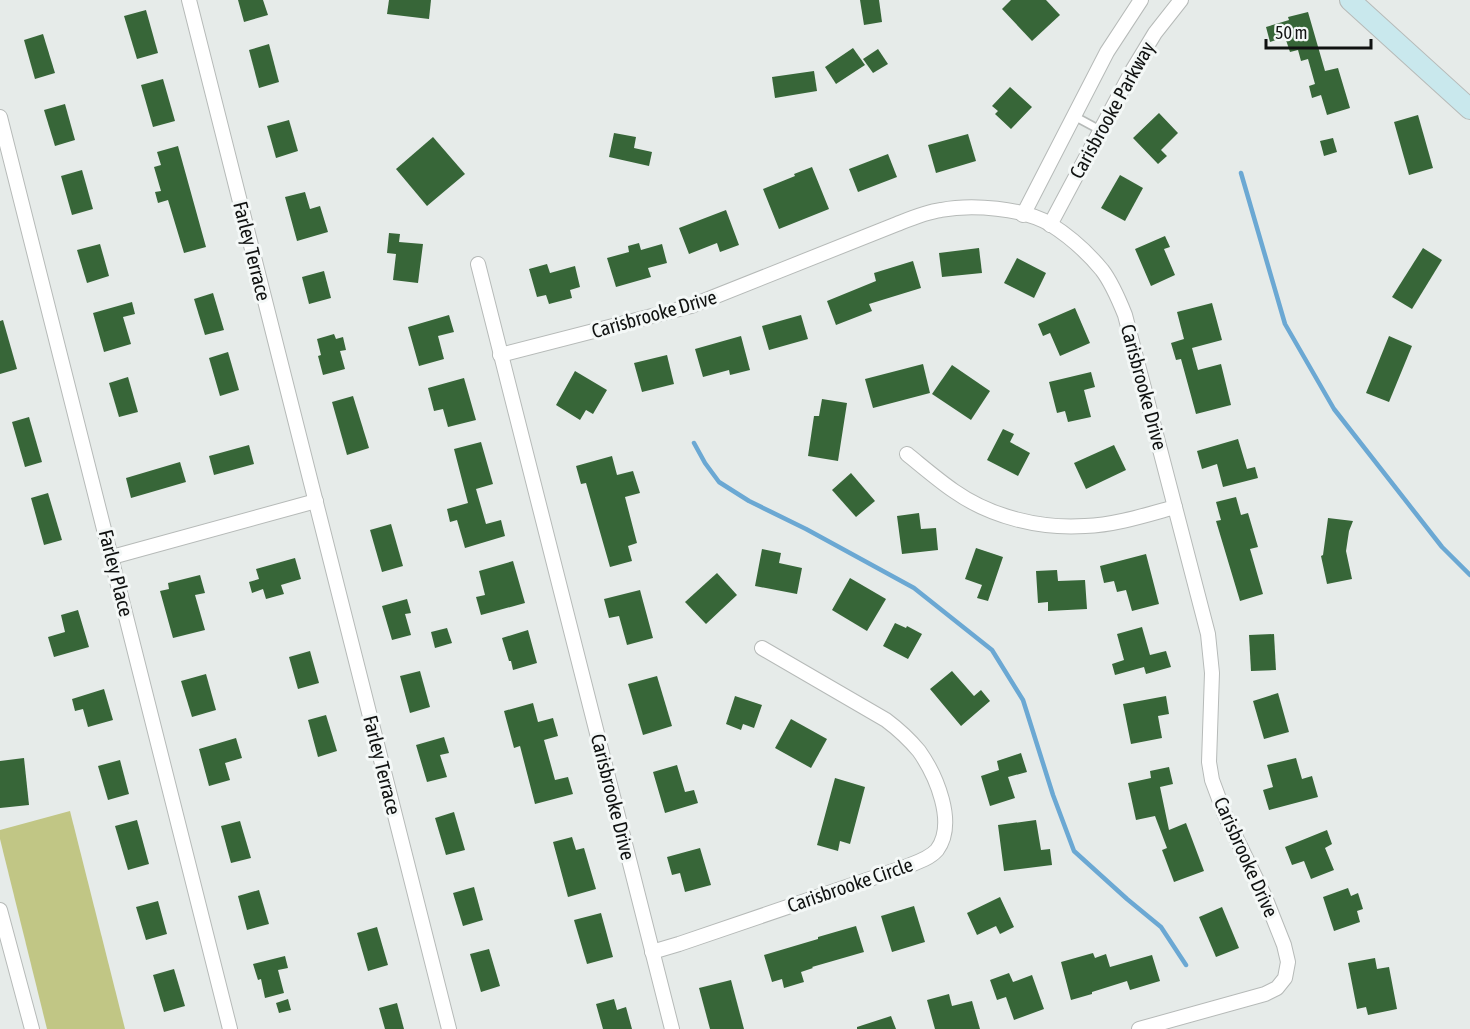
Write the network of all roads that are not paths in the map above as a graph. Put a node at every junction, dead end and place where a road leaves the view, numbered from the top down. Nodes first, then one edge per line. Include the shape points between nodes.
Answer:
1 (189, 0) edge
2 (1141, 0) edge
3 (1181, 0) edge
4 (1350, 0) edge
5 (1470, 109) edge
6 (1074, 116) junction
7 (0, 117) edge
8 (1100, 130) junction
9 (1023, 214) junction
10 (1050, 225) junction
11 (478, 264) dead end
12 (500, 355) junction
13 (907, 454) dead end
14 (316, 501) junction
15 (1175, 507) junction
16 (112, 557) junction
17 (762, 648) dead end
18 (0, 910) edge
19 (652, 952) junction
20 (32, 1029) edge
21 (230, 1029) edge
22 (449, 1029) edge
23 (672, 1029) edge
24 (1139, 1029) edge

1 - 14 street, Farley Terrace
2 - 6 street, Carisbrooke Parkway via 1107,52
3 - 8 street, Carisbrooke Parkway via 1155,33
4 - 5 street
6 - 8 lane
6 - 9 street, Carisbrooke Parkway
7 - 16 street, Farley Place
8 - 10 street, Carisbrooke Parkway
9 - 10 street, Carisbrooke Drive
9 - 12 street, Carisbrooke Drive via 971,207 921,215 691,306
10 - 15 street, Carisbrooke Drive via 1103,271 1125,315
11 - 12 street, Carisbrooke Drive
12 - 19 street, Carisbrooke Drive
13 - 15 street via 955,492 983,507 1030,522 1086,526
14 - 16 street
14 - 22 street, Farley Terrace
15 - 24 street, Carisbrooke Drive via 1212,656 1212,780 1265,897 1288,962 1285,978 1265,994
16 - 21 street, Farley Place
17 - 19 street, Carisbrooke Circle via 902,732 930,768 938,788 946,828 942,840 935,852 905,867
18 - 20 street
19 - 23 street, Carisbrooke Drive

